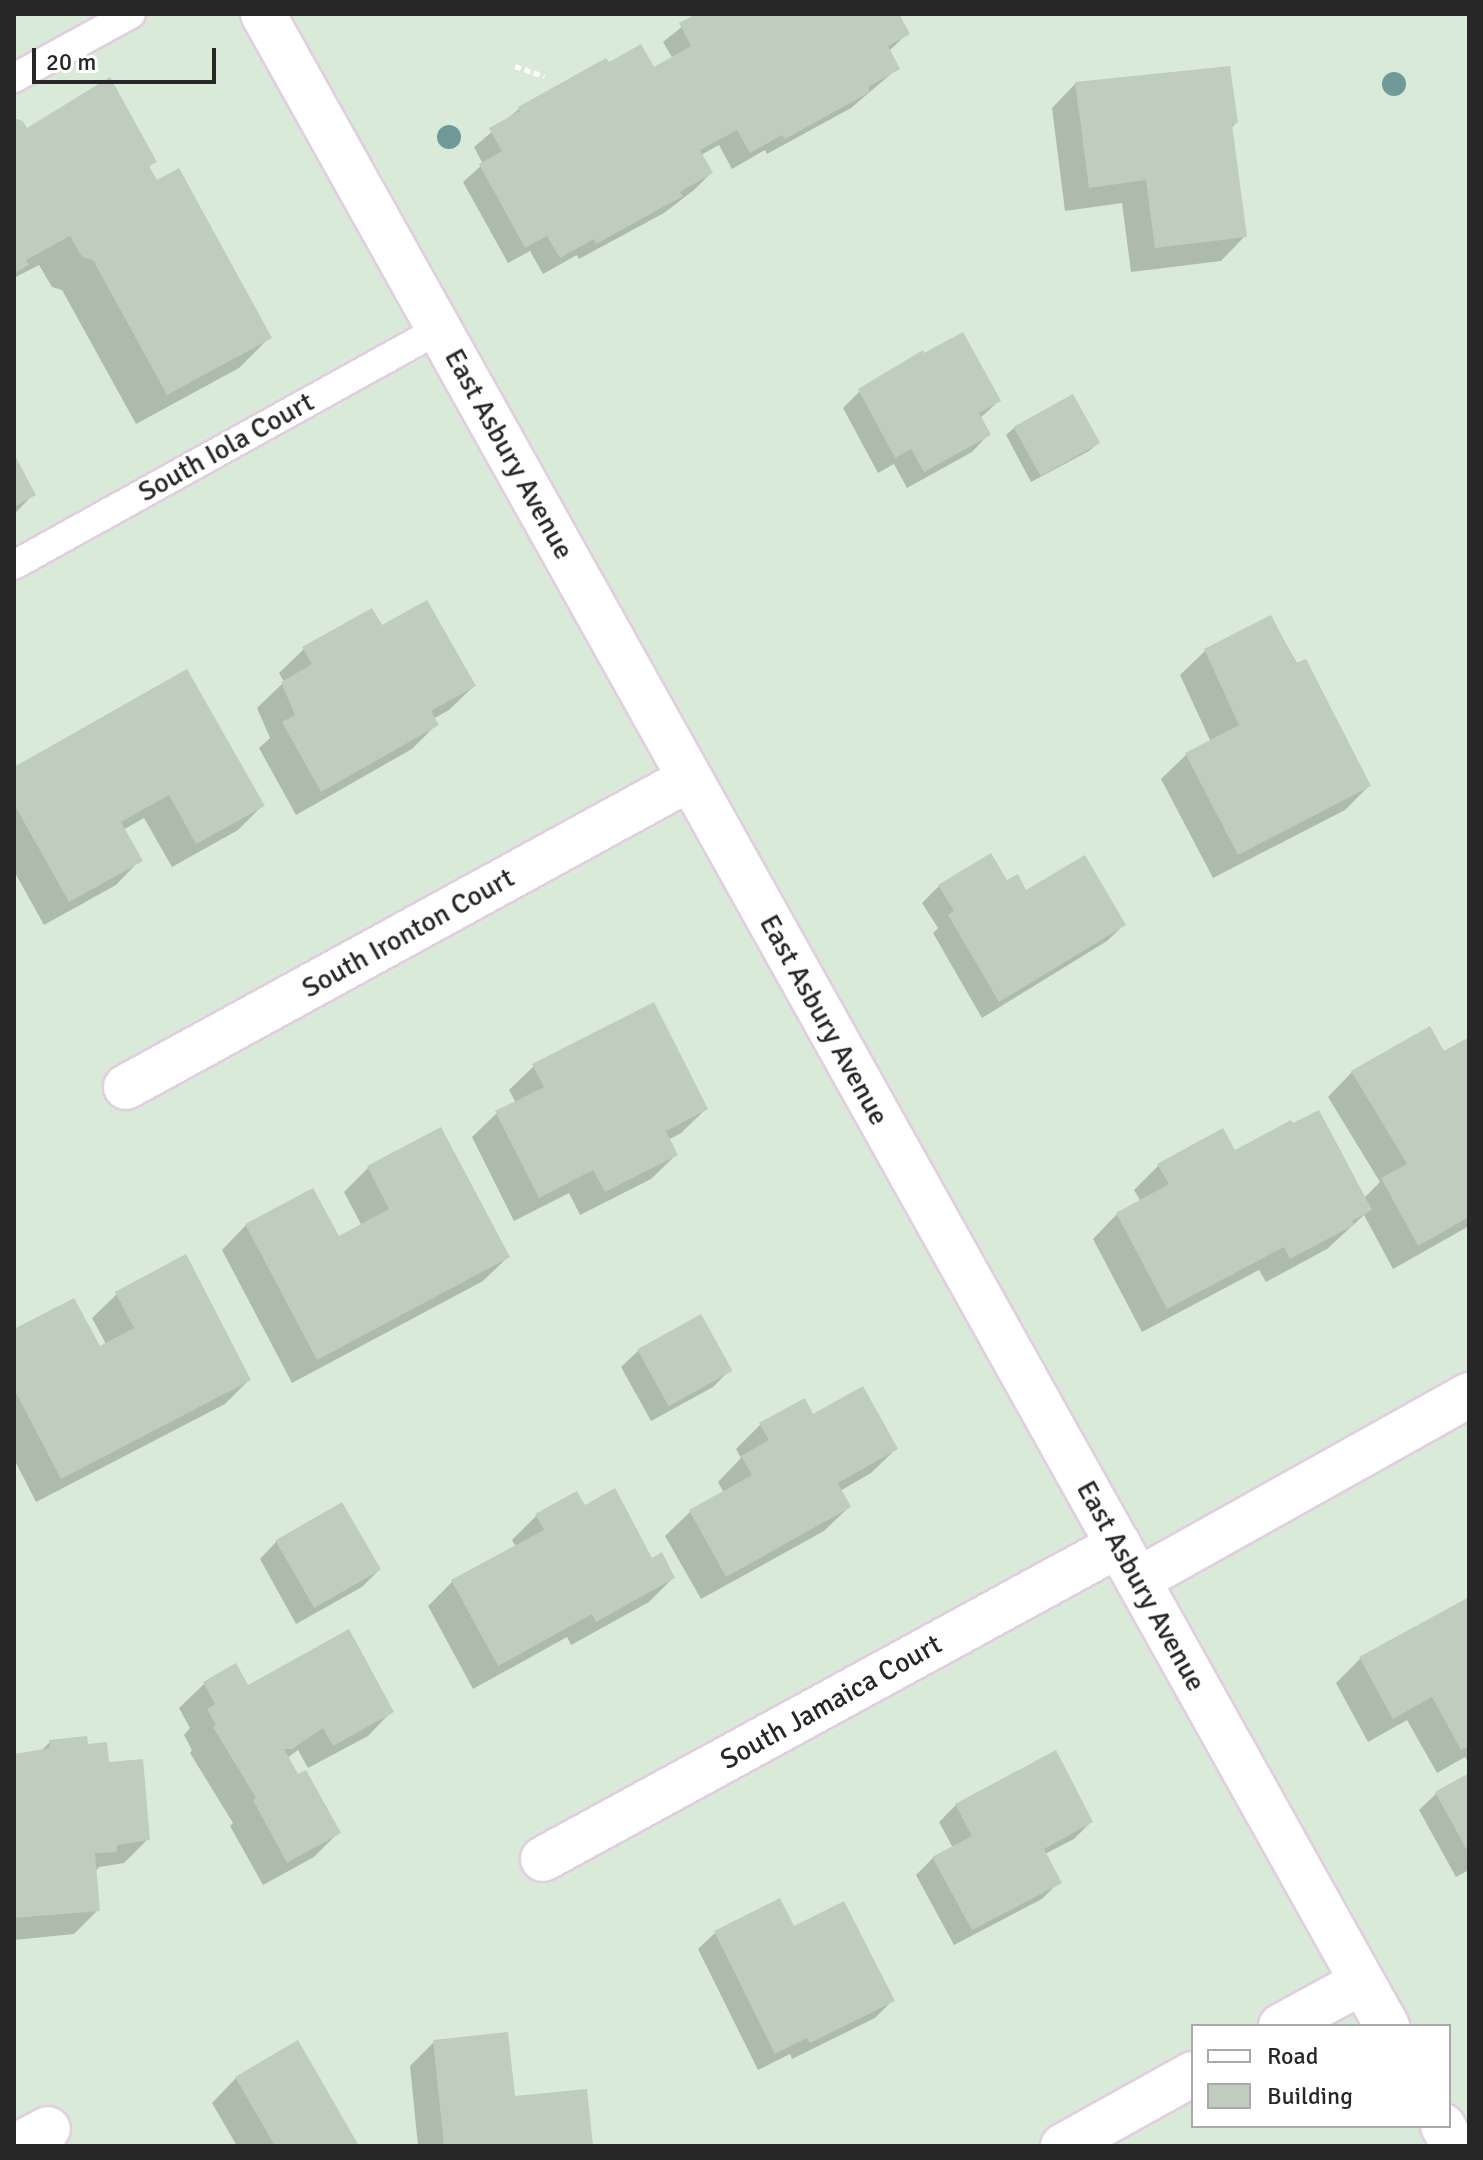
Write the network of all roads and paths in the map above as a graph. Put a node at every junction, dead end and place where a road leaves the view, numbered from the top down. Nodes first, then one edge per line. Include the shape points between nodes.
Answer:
1 (131, 14) edge
2 (263, 14) edge
3 (515, 66) dead end
4 (544, 76) dead end
5 (14, 78) edge
6 (439, 329) junction
7 (14, 565) edge
8 (689, 779) junction
9 (126, 1087) dead end
10 (1469, 1395) edge
11 (1128, 1562) junction
12 (543, 1859) dead end
13 (1362, 1982) junction
14 (1285, 2024) edge
15 (1386, 2024) edge
16 (1191, 2075) edge
17 (1444, 2128) edge
18 (1063, 2146) edge
19 (1454, 2146) edge

1 - 5 lane
2 - 6 street, East Asbury Avenue
3 - 4 path
6 - 7 lane, South Iola Court
6 - 8 street, East Asbury Avenue
8 - 9 street, South Ironton Court
8 - 11 street, East Asbury Avenue
10 - 11 street, South Jamaica Court
11 - 12 street, South Jamaica Court
11 - 13 street, East Asbury Avenue
13 - 14 street
13 - 15 street, East Asbury Avenue
16 - 18 street
17 - 19 street

